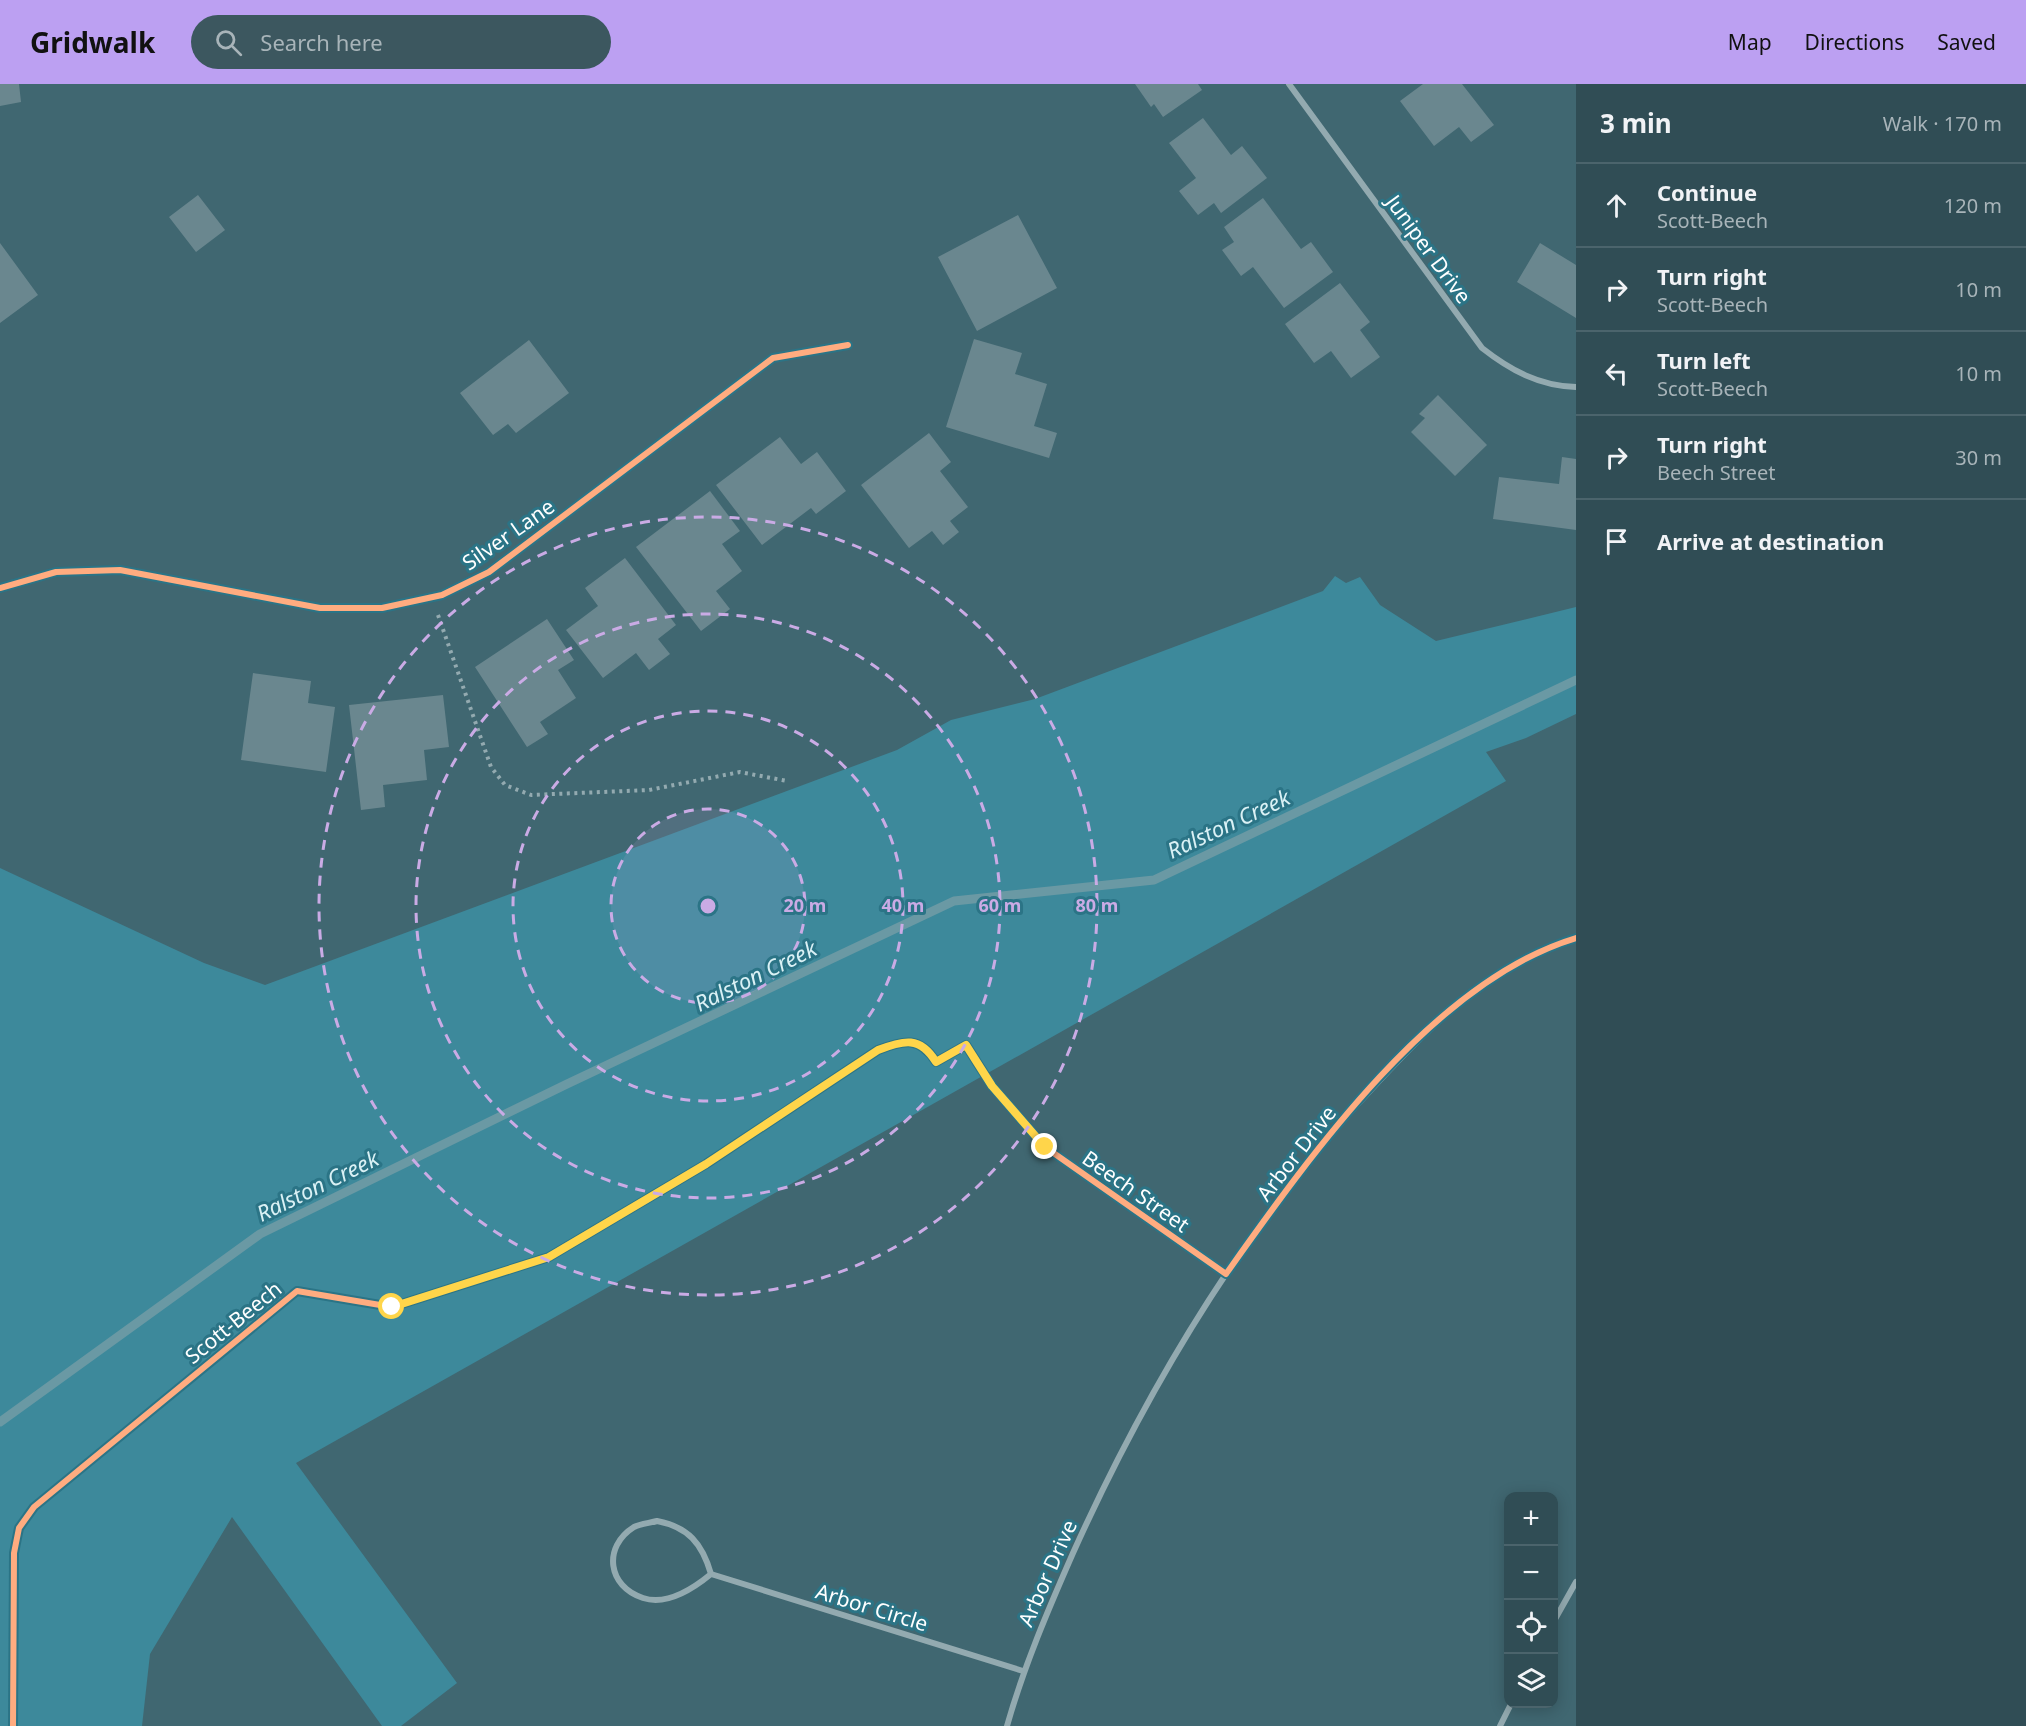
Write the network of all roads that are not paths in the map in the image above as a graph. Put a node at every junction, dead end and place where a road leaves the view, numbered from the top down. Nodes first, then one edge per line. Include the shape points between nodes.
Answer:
1 (1290, 84) edge
2 (848, 345) dead end
3 (1576, 387) edge
4 (0, 588) edge
5 (1576, 938) edge
6 (966, 1045) dead end
7 (1226, 1274) junction
8 (711, 1574) junction
9 (1576, 1582) edge
10 (1558, 1614) edge
11 (1023, 1671) junction
12 (1509, 1708) edge
13 (1007, 1726) edge
14 (1500, 1726) edge

1 - 3 street, Juniper Drive via 1482,348 1521,374 1547,384
2 - 4 street, Silver Lane via 773,358 489,572 442,595 382,608 320,608 120,570 56,572
5 - 7 street, Arbor Drive via 1515,964 1456,1004 1425,1032 1353,1108 1287,1189
6 - 7 street, Beech Street via 992,1086 1045,1147
7 - 11 street, Arbor Drive via 1159,1383 1099,1496
8 - 8 street via 705,1555 677,1525 657,1521 635,1526 612,1553 614,1573 628,1590 644,1599 665,1598 693,1589
8 - 11 street, Arbor Circle
9 - 10 street
11 - 13 street, Arbor Drive
12 - 14 street

